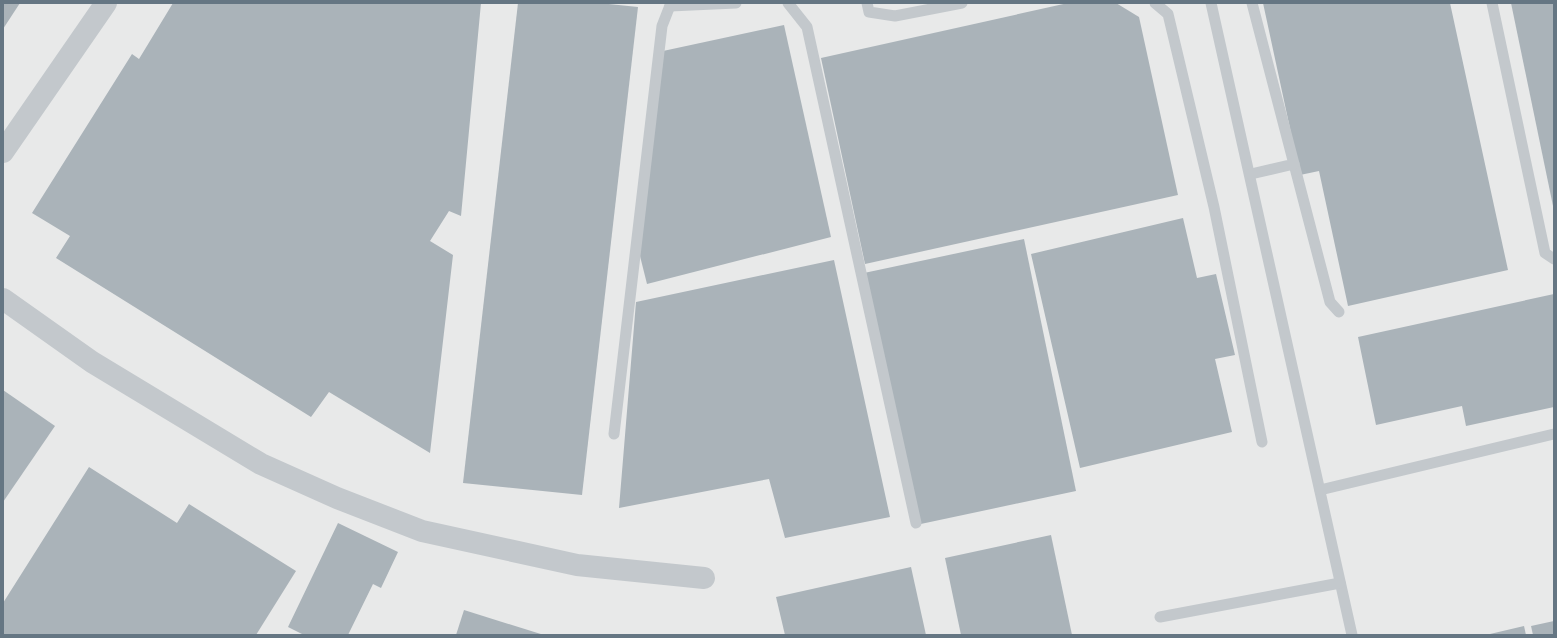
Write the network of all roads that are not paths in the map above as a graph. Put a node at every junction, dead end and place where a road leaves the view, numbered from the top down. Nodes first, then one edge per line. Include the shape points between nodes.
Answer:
1 (106, 3) edge
2 (736, 3) edge
3 (788, 3) edge
4 (867, 3) edge
5 (962, 3) edge
6 (1154, 3) edge
7 (1212, 3) edge
8 (1252, 3) edge
9 (1492, 3) edge
10 (670, 4) edge
11 (3, 152) edge
12 (1294, 164) junction
13 (1251, 174) junction
14 (1554, 259) edge
15 (3, 299) edge
16 (1339, 312) dead end
17 (614, 434) dead end
18 (1554, 434) edge
19 (1262, 442) dead end
20 (1320, 490) junction
21 (916, 523) dead end
22 (704, 578) dead end
23 (1340, 583) junction
24 (1160, 617) dead end
25 (1352, 635) edge

1 - 11 street
2 - 10 lane
3 - 21 lane via 807,27
4 - 5 lane via 869,12 895,16
6 - 19 lane via 1168,14 1214,207
7 - 13 lane
8 - 12 lane
9 - 14 lane via 1545,253
10 - 17 lane via 662,26
12 - 13 lane
12 - 16 lane via 1330,302
13 - 20 lane
15 - 22 street via 92,362 261,464 337,498 422,531 577,565
18 - 20 lane
20 - 23 lane
23 - 24 lane
23 - 25 lane

